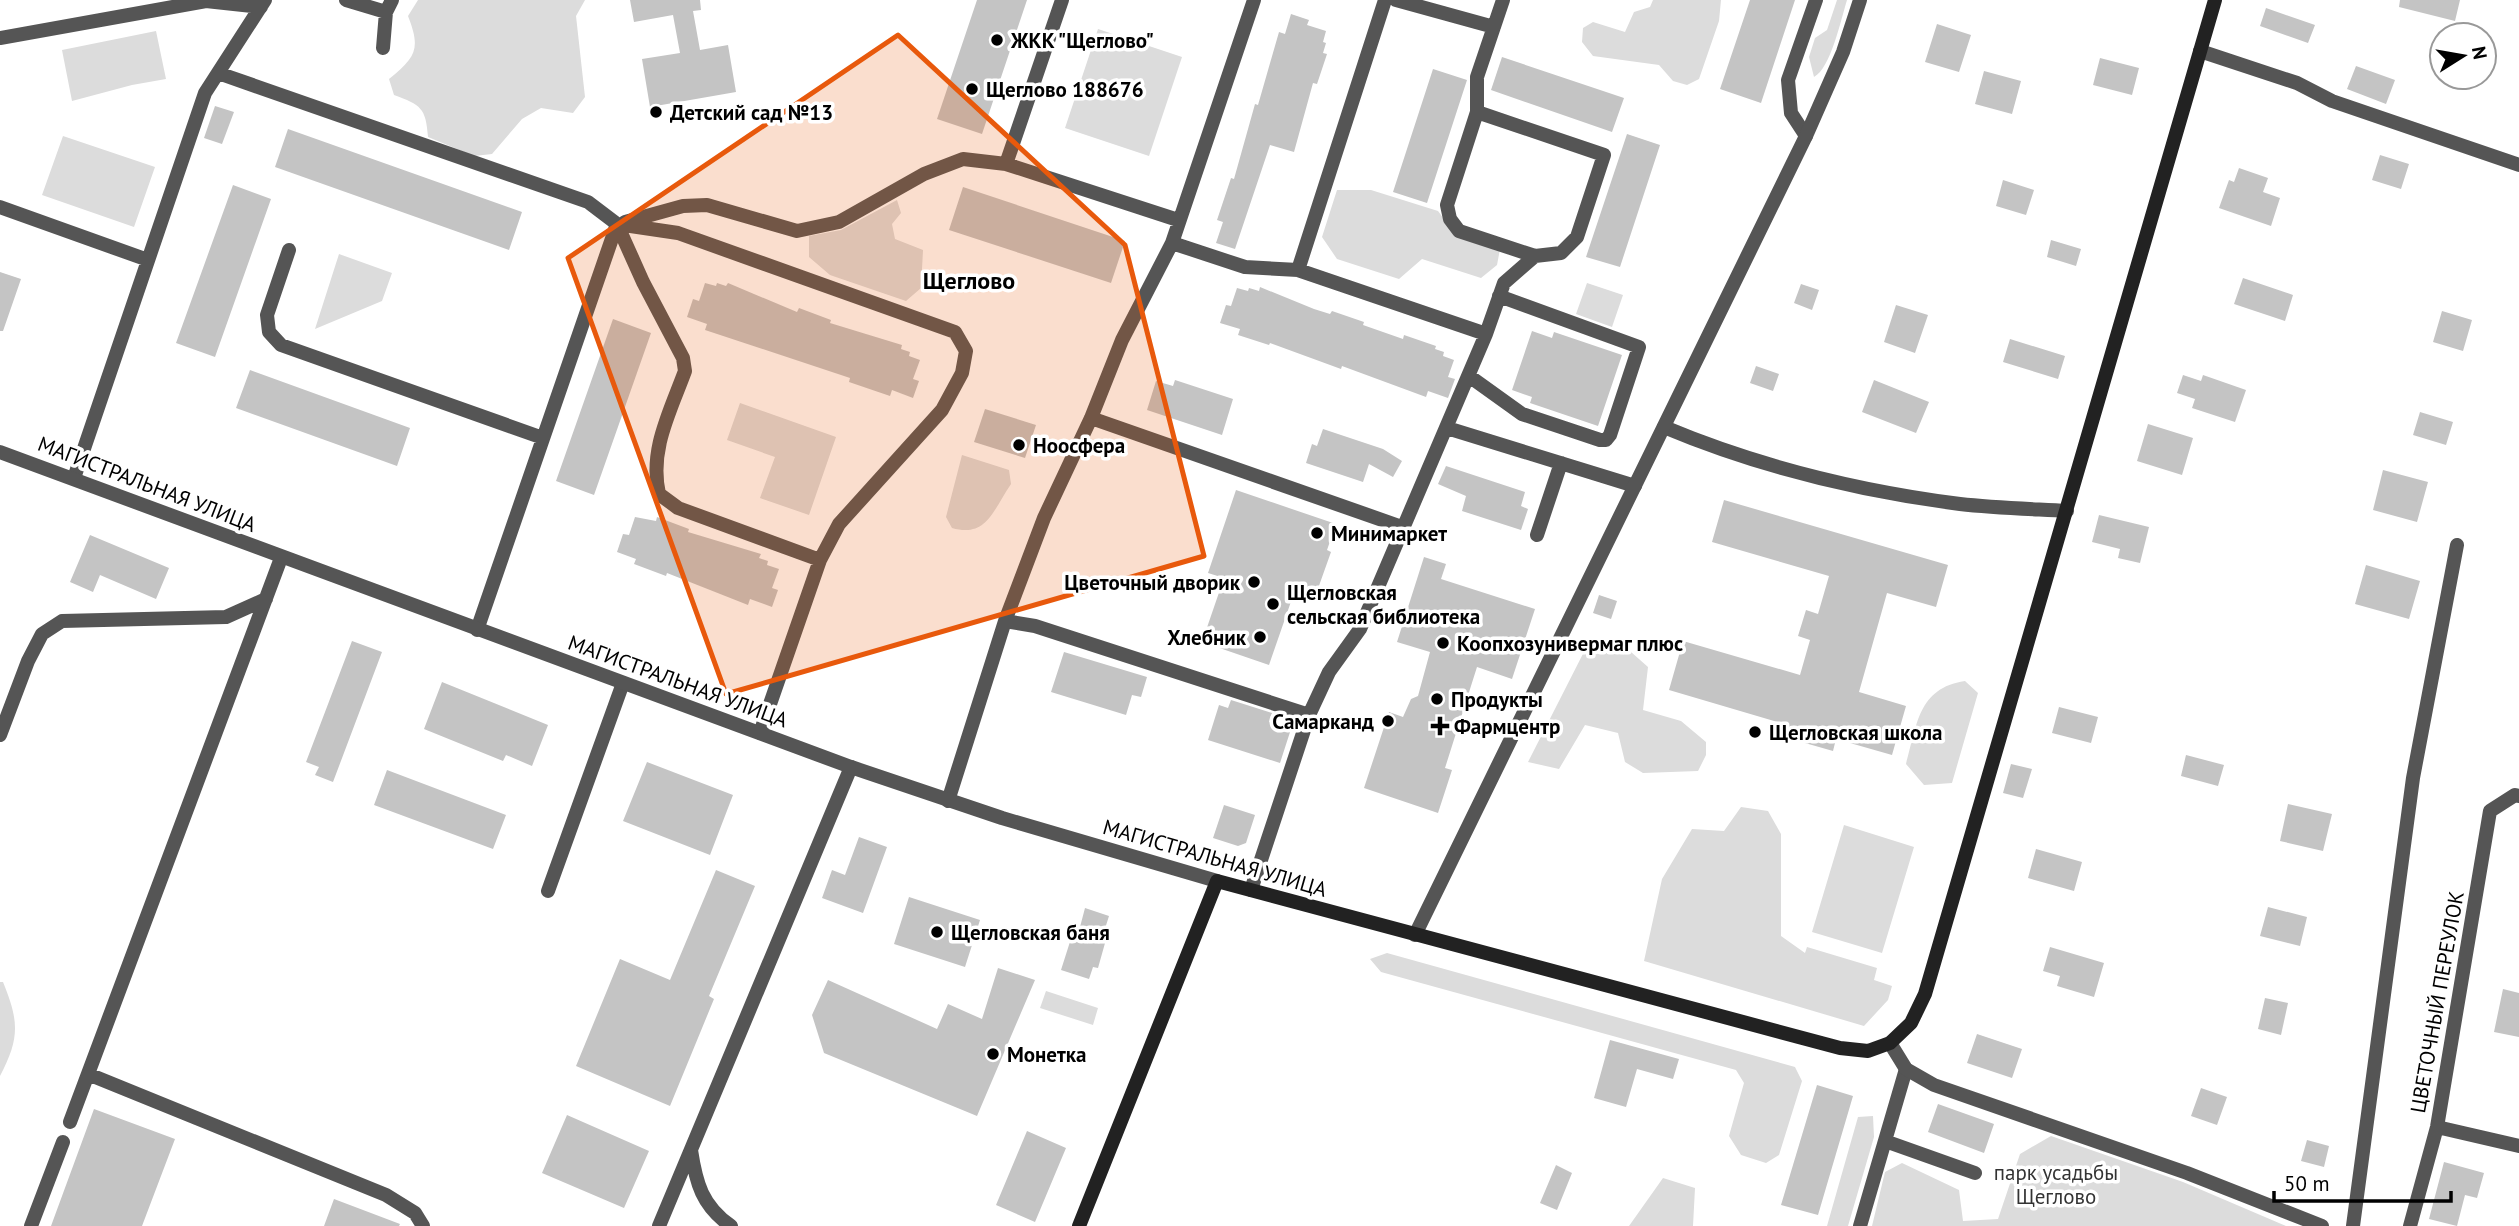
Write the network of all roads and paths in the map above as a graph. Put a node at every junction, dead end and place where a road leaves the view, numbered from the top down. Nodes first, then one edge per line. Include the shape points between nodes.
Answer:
1 (346, 0) edge
2 (1062, 0) edge
3 (1254, 0) edge
4 (1385, 0) edge
5 (1396, 0) edge
6 (1503, 0) edge
7 (1816, 0) edge
8 (1860, 0) edge
9 (2215, 0) edge
10 (263, 3) edge
11 (389, 6) edge
12 (1494, 27) junction
13 (0, 38) edge
14 (383, 48) dead end
15 (2200, 51) junction
16 (218, 73) junction
17 (1477, 113) junction
18 (1806, 136) junction
19 (1006, 164) junction
20 (2519, 165) edge
21 (0, 207) edge
22 (1178, 220) junction
23 (617, 224) junction
24 (1172, 243) junction
25 (289, 250) dead end
26 (1535, 256) junction
27 (148, 260) junction
28 (1298, 270) junction
29 (1499, 296) junction
30 (1486, 334) junction
31 (1469, 376) junction
32 (1091, 418) junction
33 (1447, 428) junction
34 (1664, 428) junction
35 (543, 438) junction
36 (0, 452) edge
37 (1561, 463) junction
38 (74, 478) junction
39 (1635, 486) junction
40 (2067, 511) junction
41 (1402, 527) junction
42 (1537, 535) dead end
43 (2457, 545) dead end
44 (281, 558) junction
45 (820, 560) junction
46 (265, 599) junction
47 (1005, 621) junction
48 (477, 629) junction
49 (624, 683) junction
50 (1309, 715) junction
51 (760, 733) junction
52 (0, 735) edge
53 (850, 766) junction
54 (2517, 795) edge
55 (948, 801) junction
56 (1217, 881) junction
57 (1251, 890) junction
58 (548, 891) dead end
59 (1415, 935) junction
60 (1890, 1043) junction
61 (1906, 1069) junction
62 (88, 1074) junction
63 (70, 1122) dead end
64 (2437, 1127) junction
65 (1885, 1141) junction
66 (63, 1142) dead end
67 (2519, 1146) edge
68 (691, 1149) junction
69 (1975, 1173) dead end
70 (31, 1226) edge
71 (423, 1226) edge
72 (659, 1226) edge
73 (731, 1226) edge
74 (1079, 1226) edge
75 (1860, 1226) edge
76 (2322, 1226) edge
77 (2353, 1226) edge
78 (2410, 1226) edge

1 - 11 street
2 - 19 street
3 - 22 street
4 - 28 street
5 - 12 street
6 - 12 street
7 - 18 street via 1788,80 1791,113
8 - 18 street
9 - 15 main road
10 - 13 street via 206,1
10 - 16 street
11 - 14 street
12 - 17 street via 1477,77
15 - 20 street
15 - 40 main road
16 - 23 street via 588,202
16 - 27 street via 205,93
17 - 26 street via 1447,205 1450,219 1459,231
17 - 26 street via 1604,155 1577,237 1561,253
18 - 34 street
19 - 22 street
19 - 23 street via 963,159 924,174 839,222 797,231 707,205 683,206
21 - 27 street
22 - 24 street
23 - 35 street
23 - 45 street via 685,371 655,460 659,494 678,508
23 - 45 street via 678,233 955,332 966,351 962,373 942,410 839,524
24 - 28 street via 1245,267
24 - 32 street via 1122,340
25 - 35 street via 267,315 269,332 281,345
26 - 29 street via 1504,283
27 - 38 street
28 - 30 street
29 - 30 street
29 - 31 street via 1639,347 1610,435 1600,440 1522,414
30 - 31 street
31 - 33 street
32 - 41 street
32 - 47 street via 1044,518
33 - 37 street
33 - 41 street
34 - 39 street
34 - 40 street via 1730,454 1868,488 1961,504
35 - 48 street
36 - 38 street, МАГИСТРАЛЬНАЯ УЛИЦА
37 - 39 street
37 - 42 street
38 - 44 street, МАГИСТРАЛЬНАЯ УЛИЦА
39 - 59 street
40 - 60 main road via 1925,993 1911,1023
41 - 50 street via 1360,629 1329,672
43 - 77 street via 2413,778
44 - 46 street
44 - 48 street, МАГИСТРАЛЬНАЯ УЛИЦА
45 - 51 street
46 - 52 street via 226,617 62,621 42,634
46 - 62 street
47 - 50 street via 1035,626
47 - 55 street
48 - 49 street, МАГИСТРАЛЬНАЯ УЛИЦА
49 - 51 street, МАГИСТРАЛЬНАЯ УЛИЦА
49 - 58 street
50 - 57 street
51 - 53 street, МАГИСТРАЛЬНАЯ УЛИЦА
53 - 55 street, МАГИСТРАЛЬНАЯ УЛИЦА
53 - 68 street
54 - 64 street, ЦВЕТОЧНЫЙ ПЕРЕУЛОК via 2490,811
55 - 56 street, МАГИСТРАЛЬНАЯ УЛИЦА
56 - 57 main road, МАГИСТРАЛЬНАЯ УЛИЦА
56 - 74 main road
57 - 59 main road, МАГИСТРАЛЬНАЯ УЛИЦА
59 - 60 main road, МАГИСТРАЛЬНАЯ УЛИЦА via 1840,1048 1868,1051
60 - 61 street
61 - 65 street
61 - 76 street via 1934,1085 2187,1173
62 - 63 street
62 - 71 street via 386,1195 415,1213
64 - 67 street
64 - 78 street, ЦВЕТОЧНЫЙ ПЕРЕУЛОК
65 - 69 street
65 - 75 street
66 - 70 street
68 - 72 street
68 - 73 street via 696,1184 717,1216

